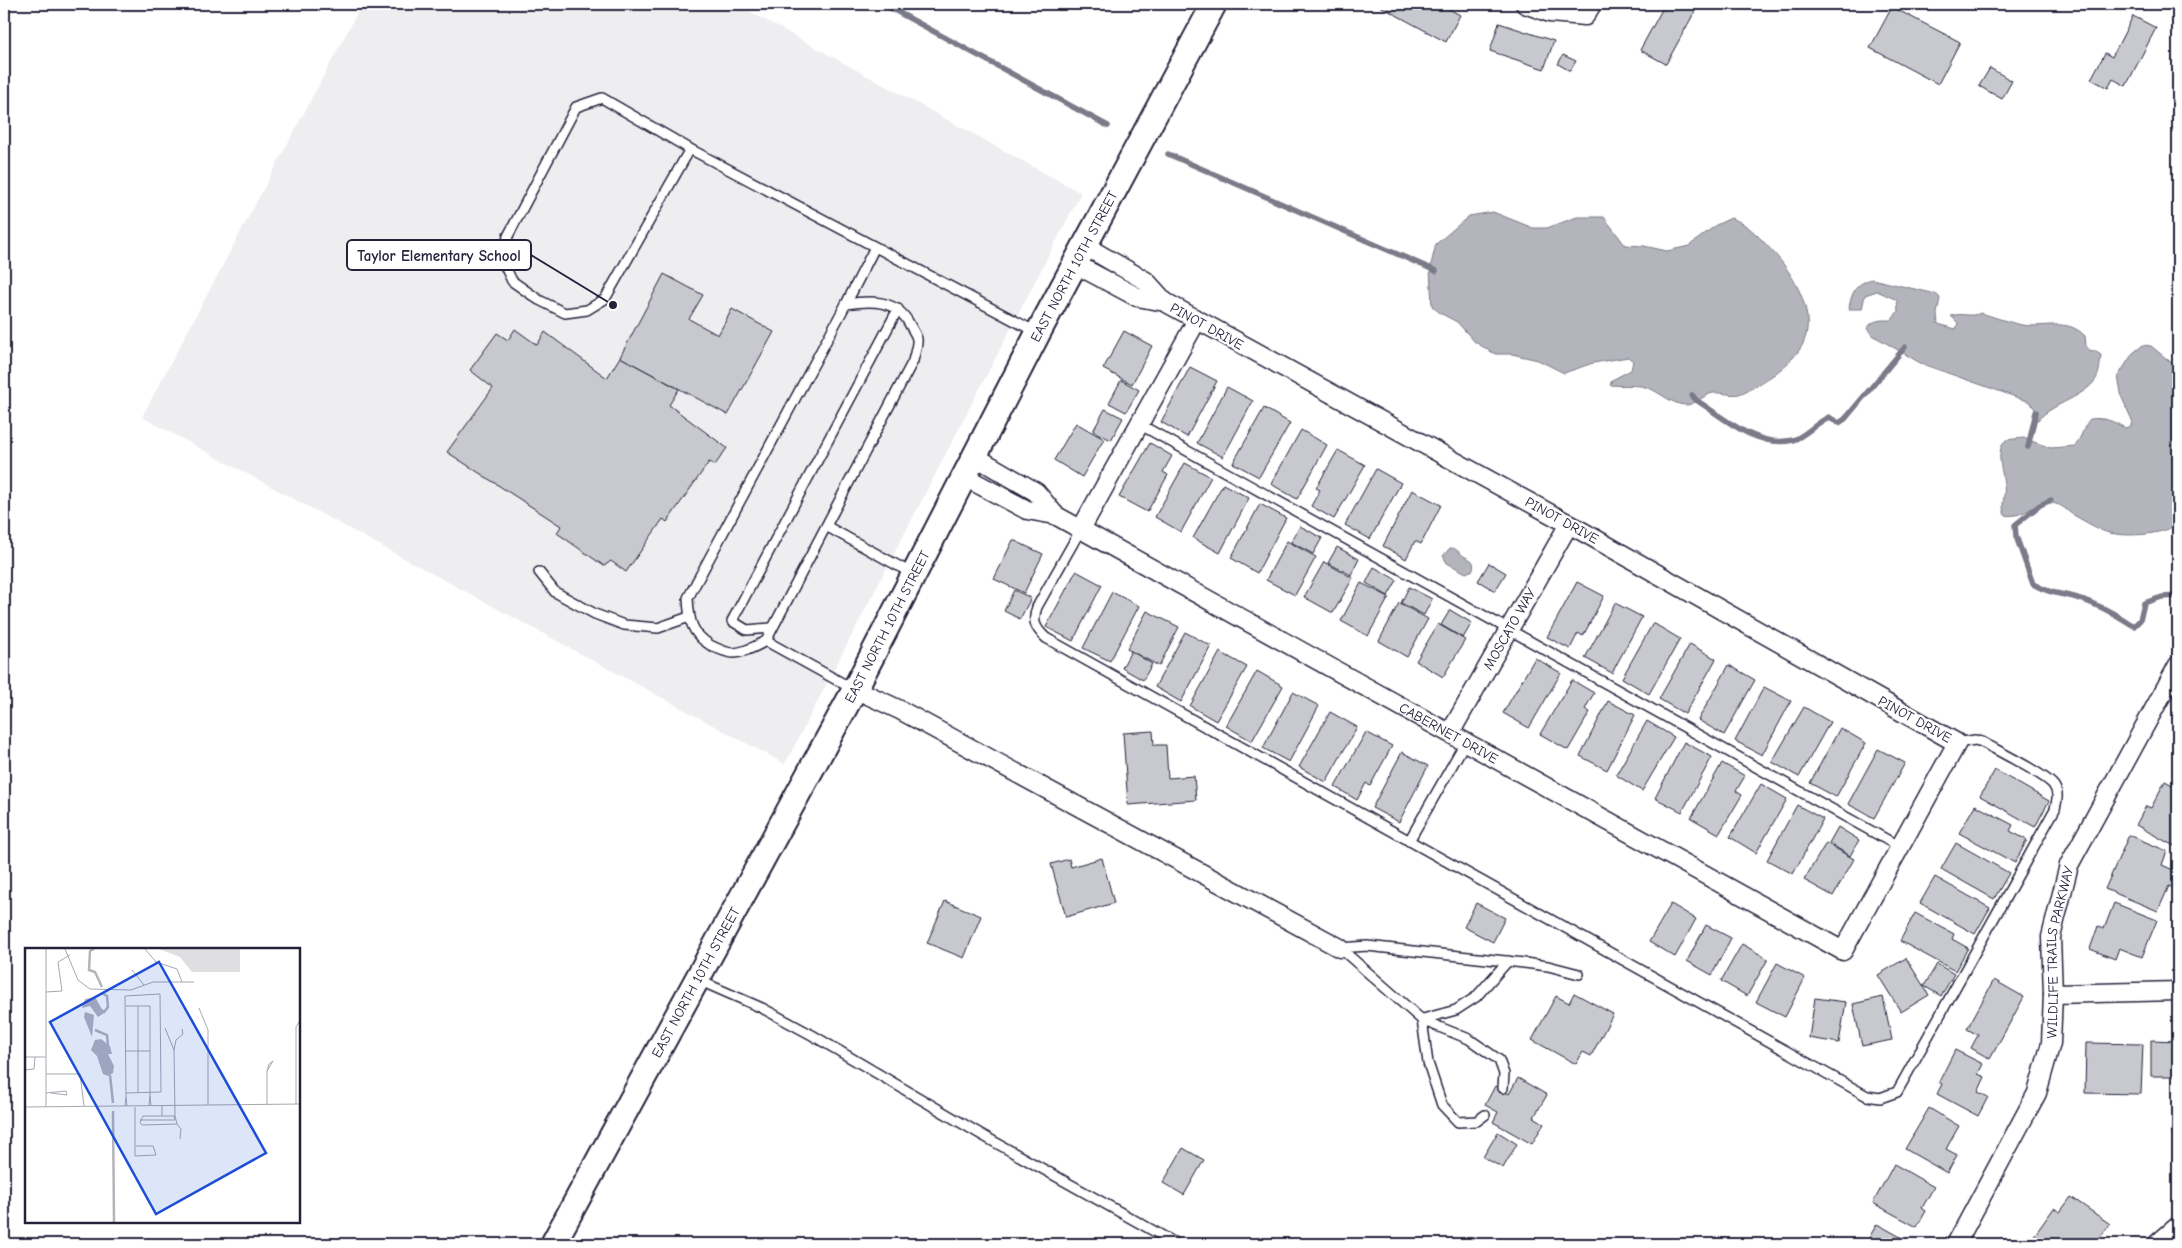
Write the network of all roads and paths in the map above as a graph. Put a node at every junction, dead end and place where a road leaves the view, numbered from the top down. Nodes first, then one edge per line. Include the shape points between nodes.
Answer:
1 (1214, 4) edge
2 (1525, 4) edge
3 (1592, 4) edge
4 (690, 148) junction
5 (876, 247) junction
6 (1080, 255) junction
7 (846, 304) junction
8 (898, 309) junction
9 (1197, 320) junction
10 (1038, 333) junction
11 (1139, 424) junction
12 (969, 466) junction
13 (1569, 524) junction
14 (826, 526) junction
15 (1081, 529) junction
16 (539, 572) dead end
17 (913, 574) junction
18 (689, 617) junction
19 (771, 628) junction
20 (1509, 629) junction
21 (766, 641) junction
22 (2178, 665) edge
23 (855, 689) junction
24 (1450, 733) junction
25 (1466, 742) junction
26 (1958, 743) junction
27 (1409, 841) junction
28 (1900, 847) junction
29 (1340, 948) junction
30 (1508, 961) junction
31 (1579, 974) dead end
32 (697, 979) junction
33 (2178, 991) edge
34 (2053, 994) junction
35 (1422, 1020) junction
36 (1503, 1088) dead end
37 (1485, 1115) dead end
38 (2178, 1226) edge
39 (553, 1244) edge
40 (1177, 1244) edge
41 (1956, 1244) edge
42 (2157, 1244) edge

1 - 6 main road, EAST NORTH 10TH STREET
2 - 3 street via 1550,13 1585,16
4 - 4 lane via 602,98 576,107 508,236 503,262 512,282 565,313 587,310 605,299
4 - 5 lane
5 - 7 lane
5 - 10 lane
6 - 9 street, PINOT DRIVE via 1136,297 1165,302
6 - 10 main road, EAST NORTH 10TH STREET
7 - 8 lane via 867,301 885,303
7 - 18 lane via 688,598
8 - 14 lane via 917,340 913,361
8 - 19 lane via 732,622 747,630
9 - 11 street
9 - 13 street, PINOT DRIVE
10 - 12 main road, EAST NORTH 10TH STREET
11 - 15 street
11 - 20 lane
12 - 15 street, CABERNET DRIVE via 1027,510 1055,515
12 - 17 main road, EAST NORTH 10TH STREET
13 - 20 street, MOSCATO WAY
13 - 26 street, PINOT DRIVE
14 - 17 lane
14 - 19 lane
15 - 24 street, CABERNET DRIVE
15 - 27 lane via 1037,607 1033,619 1037,630 1046,638
16 - 18 lane via 554,592 624,625 658,628
17 - 23 main road, EAST NORTH 10TH STREET
18 - 21 lane via 698,637 731,653
19 - 21 lane
20 - 24 street, MOSCATO WAY
20 - 28 lane
21 - 23 lane
22 - 34 street, WILDLIFE TRAILS PARKWAY via 2069,865 2051,937
23 - 29 street via 900,710
23 - 32 main road, EAST NORTH 10TH STREET
24 - 25 street, CABERNET DRIVE
25 - 27 lane
25 - 28 street, CABERNET DRIVE via 1837,947 1852,933
26 - 27 lane via 1982,742 2053,784 2058,796 2055,809 1897,1092 1880,1098 1867,1096
26 - 28 street
29 - 30 lane via 1367,946
29 - 35 lane
30 - 31 lane
30 - 35 lane via 1476,997 1456,1010
32 - 39 main road, EAST NORTH 10TH STREET
32 - 40 lane via 812,1035
33 - 34 street
34 - 41 street, WILDLIFE TRAILS PARKWAY via 2051,1042 2037,1093
35 - 36 lane via 1470,1038 1499,1060 1504,1074
35 - 37 lane via 1428,1063 1442,1105 1458,1122 1478,1121
38 - 42 street

